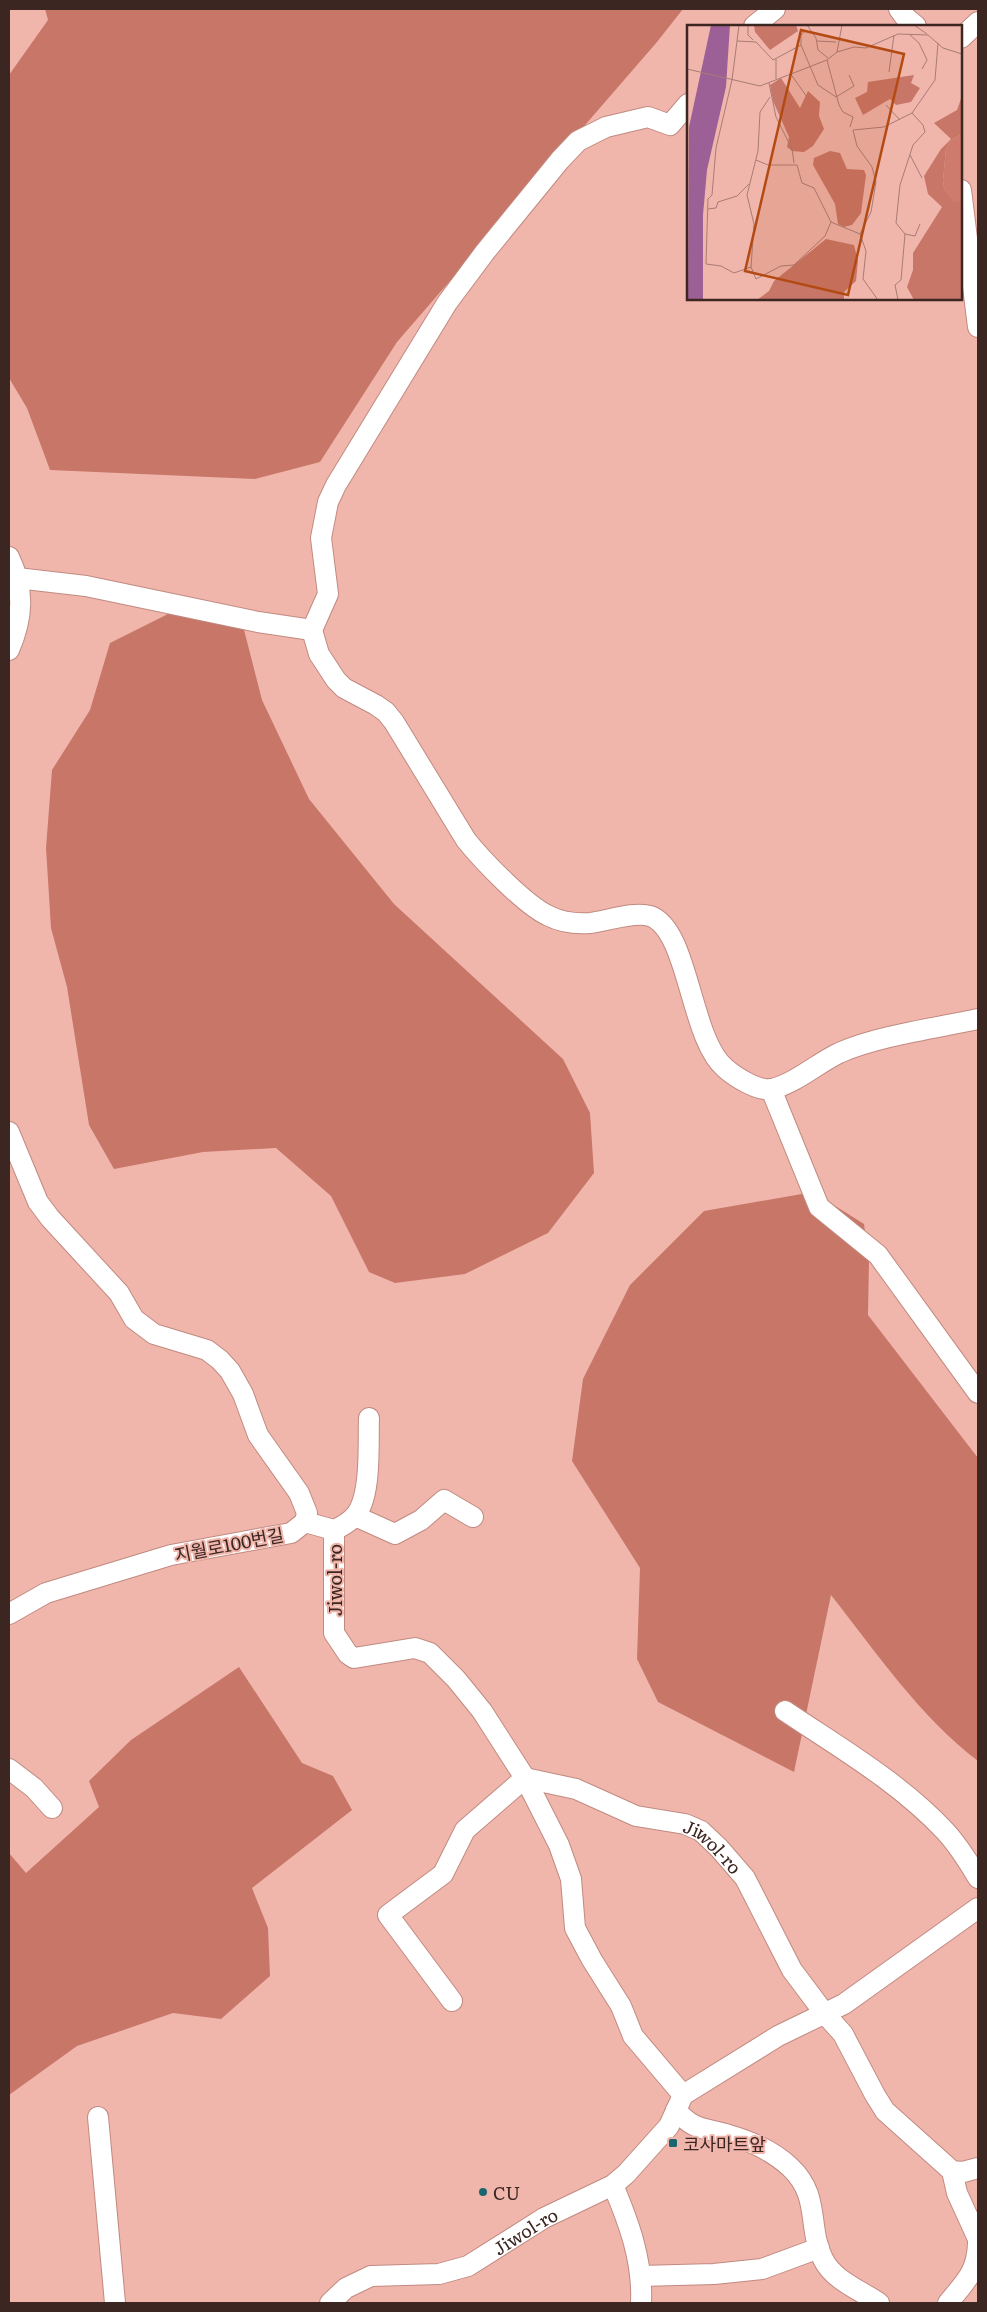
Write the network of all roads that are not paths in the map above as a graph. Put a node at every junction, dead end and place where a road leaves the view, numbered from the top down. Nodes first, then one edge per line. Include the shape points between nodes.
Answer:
1 (775, 9) edge
2 (899, 9) edge
3 (978, 22) edge
4 (755, 25) edge
5 (915, 25) edge
6 (962, 37) edge
7 (687, 105) edge
8 (962, 198) edge
9 (978, 327) edge
10 (9, 557) edge
11 (17, 578) junction
12 (312, 630) junction
13 (9, 650) edge
14 (978, 1019) edge
15 (771, 1089) junction
16 (9, 1132) edge
17 (978, 1393) edge
18 (369, 1418) dead end
19 (355, 1516) junction
20 (473, 1517) dead end
21 (305, 1522) junction
22 (334, 1530) junction
23 (9, 1614) edge
24 (786, 1711) dead end
25 (9, 1769) edge
26 (525, 1778) junction
27 (52, 1808) dead end
28 (978, 1878) edge
29 (978, 1908) edge
30 (452, 2001) dead end
31 (825, 2014) junction
32 (680, 2103) junction
33 (98, 2117) dead end
34 (978, 2168) edge
35 (952, 2171) junction
36 (613, 2185) junction
37 (978, 2239) edge
38 (978, 2243) edge
39 (819, 2248) junction
40 (641, 2276) junction
41 (115, 2303) edge
42 (330, 2303) edge
43 (641, 2303) edge
44 (879, 2303) edge
45 (948, 2303) edge

1 - 4 street
2 - 5 street
3 - 6 street
7 - 12 street via 670,125 648,117 636,118 606,127 578,141 485,252 447,303 328,502 321,538 328,594
8 - 9 street
10 - 11 street
11 - 12 street via 86,586
11 - 13 street via 20,620
12 - 15 street via 319,654 336,680 386,712 394,722 478,855 548,916 568,922 590,923 639,915 660,922 684,968 700,1029 709,1048 730,1072
14 - 15 street via 839,1053
15 - 17 street via 819,1207 878,1255
16 - 21 street, 지월로100번길 via 38,1202 119,1293 134,1319 154,1334 207,1350 230,1370 258,1435 299,1493 307,1513
18 - 19 street via 363,1501
19 - 20 street via 395,1534 421,1520 444,1500
19 - 22 street
21 - 22 street
21 - 23 street, 지월로100번길 via 291,1533 171,1555 46,1593
22 - 26 street, Jiwol-ro via 334,1633 348,1654 364,1658 415,1648 430,1652 482,1711
24 - 28 street via 908,1796 945,1832
25 - 27 street via 34,1788
26 - 30 street via 465,1830 444,1874 388,1915
26 - 31 street, Jiwol-ro via 576,1789 636,1816 685,1824 701,1831 745,1878 792,1970
26 - 32 street, Jiwol-ro via 559,1845 571,1879 575,1928 621,2006 633,2036
29 - 31 street, Jiwol-ro via 858,1995
31 - 32 street, Jiwol-ro via 778,2036
31 - 35 street via 843,2034 885,2111
32 - 36 street, Jiwol-ro via 669,2126
32 - 39 street via 687,2123 732,2136 777,2157 790,2167 810,2198
33 - 41 street
34 - 35 street
35 - 37 street via 957,2193
36 - 40 street via 627,2219
36 - 42 street, Jiwol-ro via 544,2218 468,2266 439,2274 371,2276 346,2288
38 - 45 street via 978,2261 972,2274
39 - 40 street via 762,2269
39 - 44 street via 829,2268 843,2281
40 - 43 street

